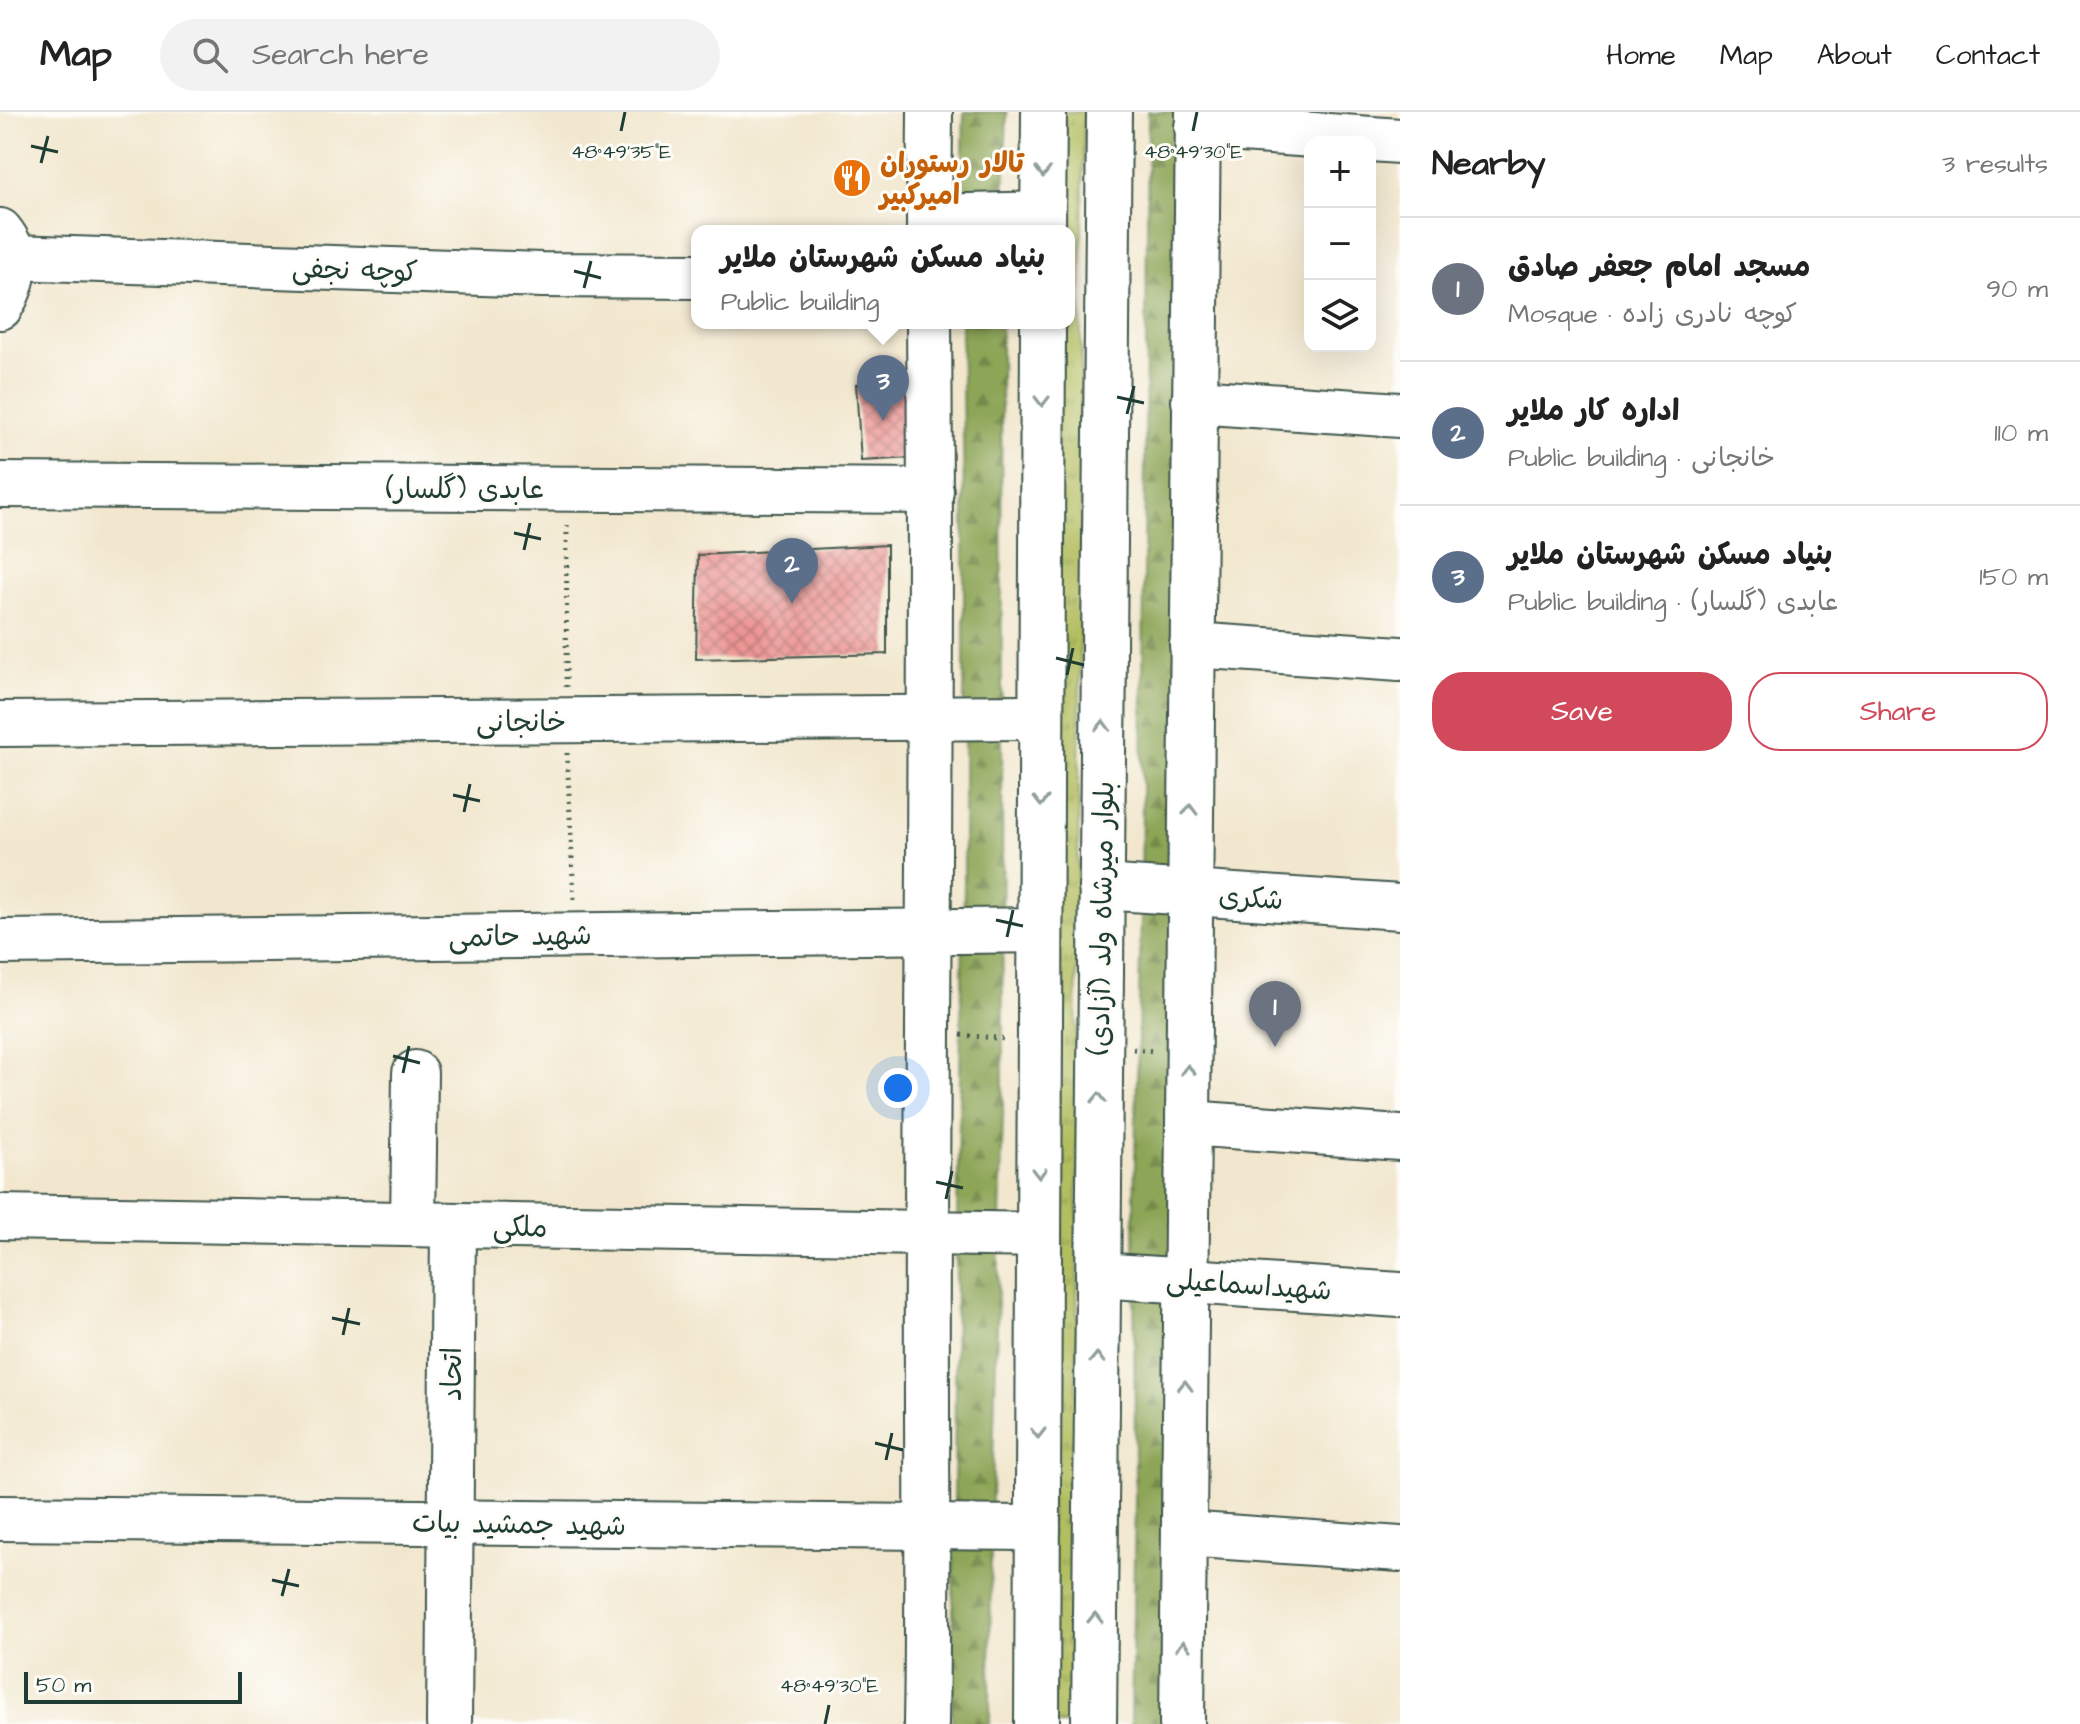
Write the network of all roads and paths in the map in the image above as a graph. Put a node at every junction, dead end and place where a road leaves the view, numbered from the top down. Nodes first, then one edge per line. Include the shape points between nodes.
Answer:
1 (930, 112) edge
2 (1044, 112) edge
3 (1109, 112) edge
4 (1197, 119) edge
5 (1400, 141) edge
6 (1043, 223) edge
7 (929, 224) edge
8 (6, 244) edge
9 (691, 276) edge
10 (0, 307) edge
11 (929, 329) edge
12 (1043, 329) edge
13 (1194, 401) junction
14 (1400, 415) edge
15 (0, 485) edge
16 (567, 488) junction
17 (931, 491) junction
18 (1192, 645) junction
19 (1400, 659) edge
20 (1041, 717) junction
21 (928, 718) junction
22 (566, 720) junction
23 (0, 724) edge
24 (1101, 887) junction
25 (1189, 892) junction
26 (1400, 907) edge
27 (1040, 930) junction
28 (930, 931) junction
29 (576, 935) junction
30 (0, 942) edge
31 (415, 1073) dead end
32 (1188, 1123) junction
33 (1400, 1138) edge
34 (0, 1217) edge
35 (433, 1224) junction
36 (927, 1233) junction
37 (1039, 1235) junction
38 (1098, 1275) junction
39 (1186, 1280) junction
40 (1400, 1295) edge
41 (0, 1518) edge
42 (450, 1522) junction
43 (929, 1527) junction
44 (1038, 1528) junction
45 (1184, 1534) junction
46 (1400, 1549) edge
47 (449, 1724) edge
48 (926, 1724) edge
49 (1037, 1724) edge
50 (1094, 1724) edge
51 (1182, 1724) edge

1 - 7 street
2 -> 6 street
24 -> 3 street, بلوار میرشاه ولد (آزادی)
4 - 5 street
4 - 13 street
6 - 7 street
8 - 9 street, کوچه نجفی via 542,275
8 - 10 street via 14,275
11 - 17 street
12 -> 20 street, بلوار میرشاه ولد (آزادی)
13 - 14 street
13 - 18 street
15 - 16 street, عابدی (گلسار)
16 - 17 street, عابدی (گلسار)
16 - 22 path
17 - 21 street
18 - 19 street
25 -> 18 street
20 - 21 street, خانجانی
20 -> 27 street, بلوار میرشاه ولد (آزادی)
21 - 22 street, خانجانی
21 - 28 street
22 - 23 street, خانجانی
22 - 29 path
24 - 25 street, شکری
38 -> 24 street, بلوار میرشاه ولد (آزادی)
25 - 26 street, شکری
32 -> 25 street
27 - 28 street, شهید حاتمی
27 -> 37 street, بلوار میرشاه ولد (آزادی)
28 - 29 street, شهید حاتمی
28 - 36 street
29 - 30 street, شهید حاتمی
31 - 35 street, اتحاد
32 - 33 street
32 - 39 street
34 - 35 street, ملکی
35 - 36 street, ملکی
35 - 42 street, اتحاد
36 - 37 street, ملکی
36 - 43 street
37 -> 44 street, بلوار میرشاه ولد (آزادی)
38 - 39 street, شهیداسماعیلی
50 -> 38 street, بلوار میرشاه ولد (آزادی)
39 - 40 street, شهیداسماعیلی
45 -> 39 street
41 - 42 street, شهید جمشید بیات
42 - 43 street, شهید جمشید بیات
42 - 47 street, اتحاد
43 - 44 street, شهید جمشید بیات
43 - 48 street
44 - 49 street, بلوار میرشاه ولد (آزادی)
45 - 46 street
51 -> 45 street

